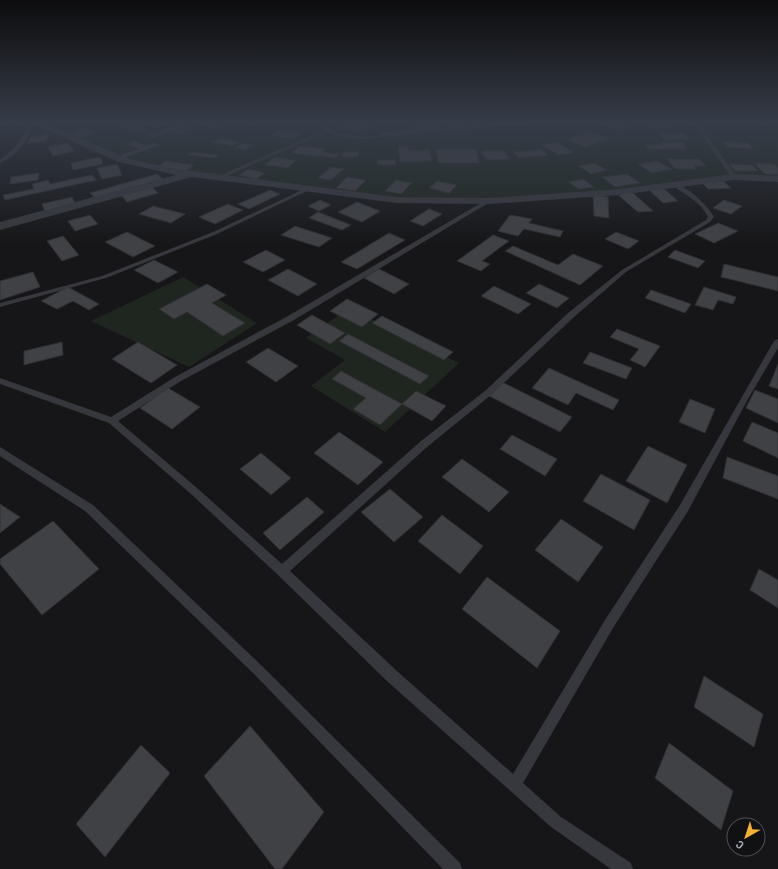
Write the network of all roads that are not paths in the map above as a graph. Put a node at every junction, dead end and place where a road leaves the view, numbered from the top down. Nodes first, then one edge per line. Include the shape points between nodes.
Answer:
1 (138, 164) edge
2 (251, 164) edge
3 (725, 164) edge
4 (193, 174) junction
5 (220, 177) junction
6 (734, 177) junction
7 (778, 179) edge
8 (675, 185) junction
9 (306, 190) junction
10 (488, 201) junction
11 (0, 226) edge
12 (0, 305) edge
13 (778, 341) edge
14 (0, 381) edge
15 (112, 421) junction
16 (0, 451) edge
17 (282, 572) junction
18 (515, 784) junction
19 (454, 869) edge
20 (625, 869) edge

1 - 4 street
2 - 5 lane
3 - 6 lane
4 - 5 street
4 - 11 street
5 - 9 street
6 - 7 street
6 - 8 street
8 - 10 street via 619,192
8 - 17 lane via 706,208 711,217 708,221 624,271 577,310 488,392 424,444
9 - 10 street via 397,200
9 - 12 lane via 215,233 104,277
10 - 15 lane via 291,318 178,378
13 - 18 lane via 684,508 609,624
14 - 15 lane
15 - 17 lane via 194,491
16 - 19 lane via 89,508 257,669
17 - 18 lane via 393,677
18 - 20 lane via 556,822

